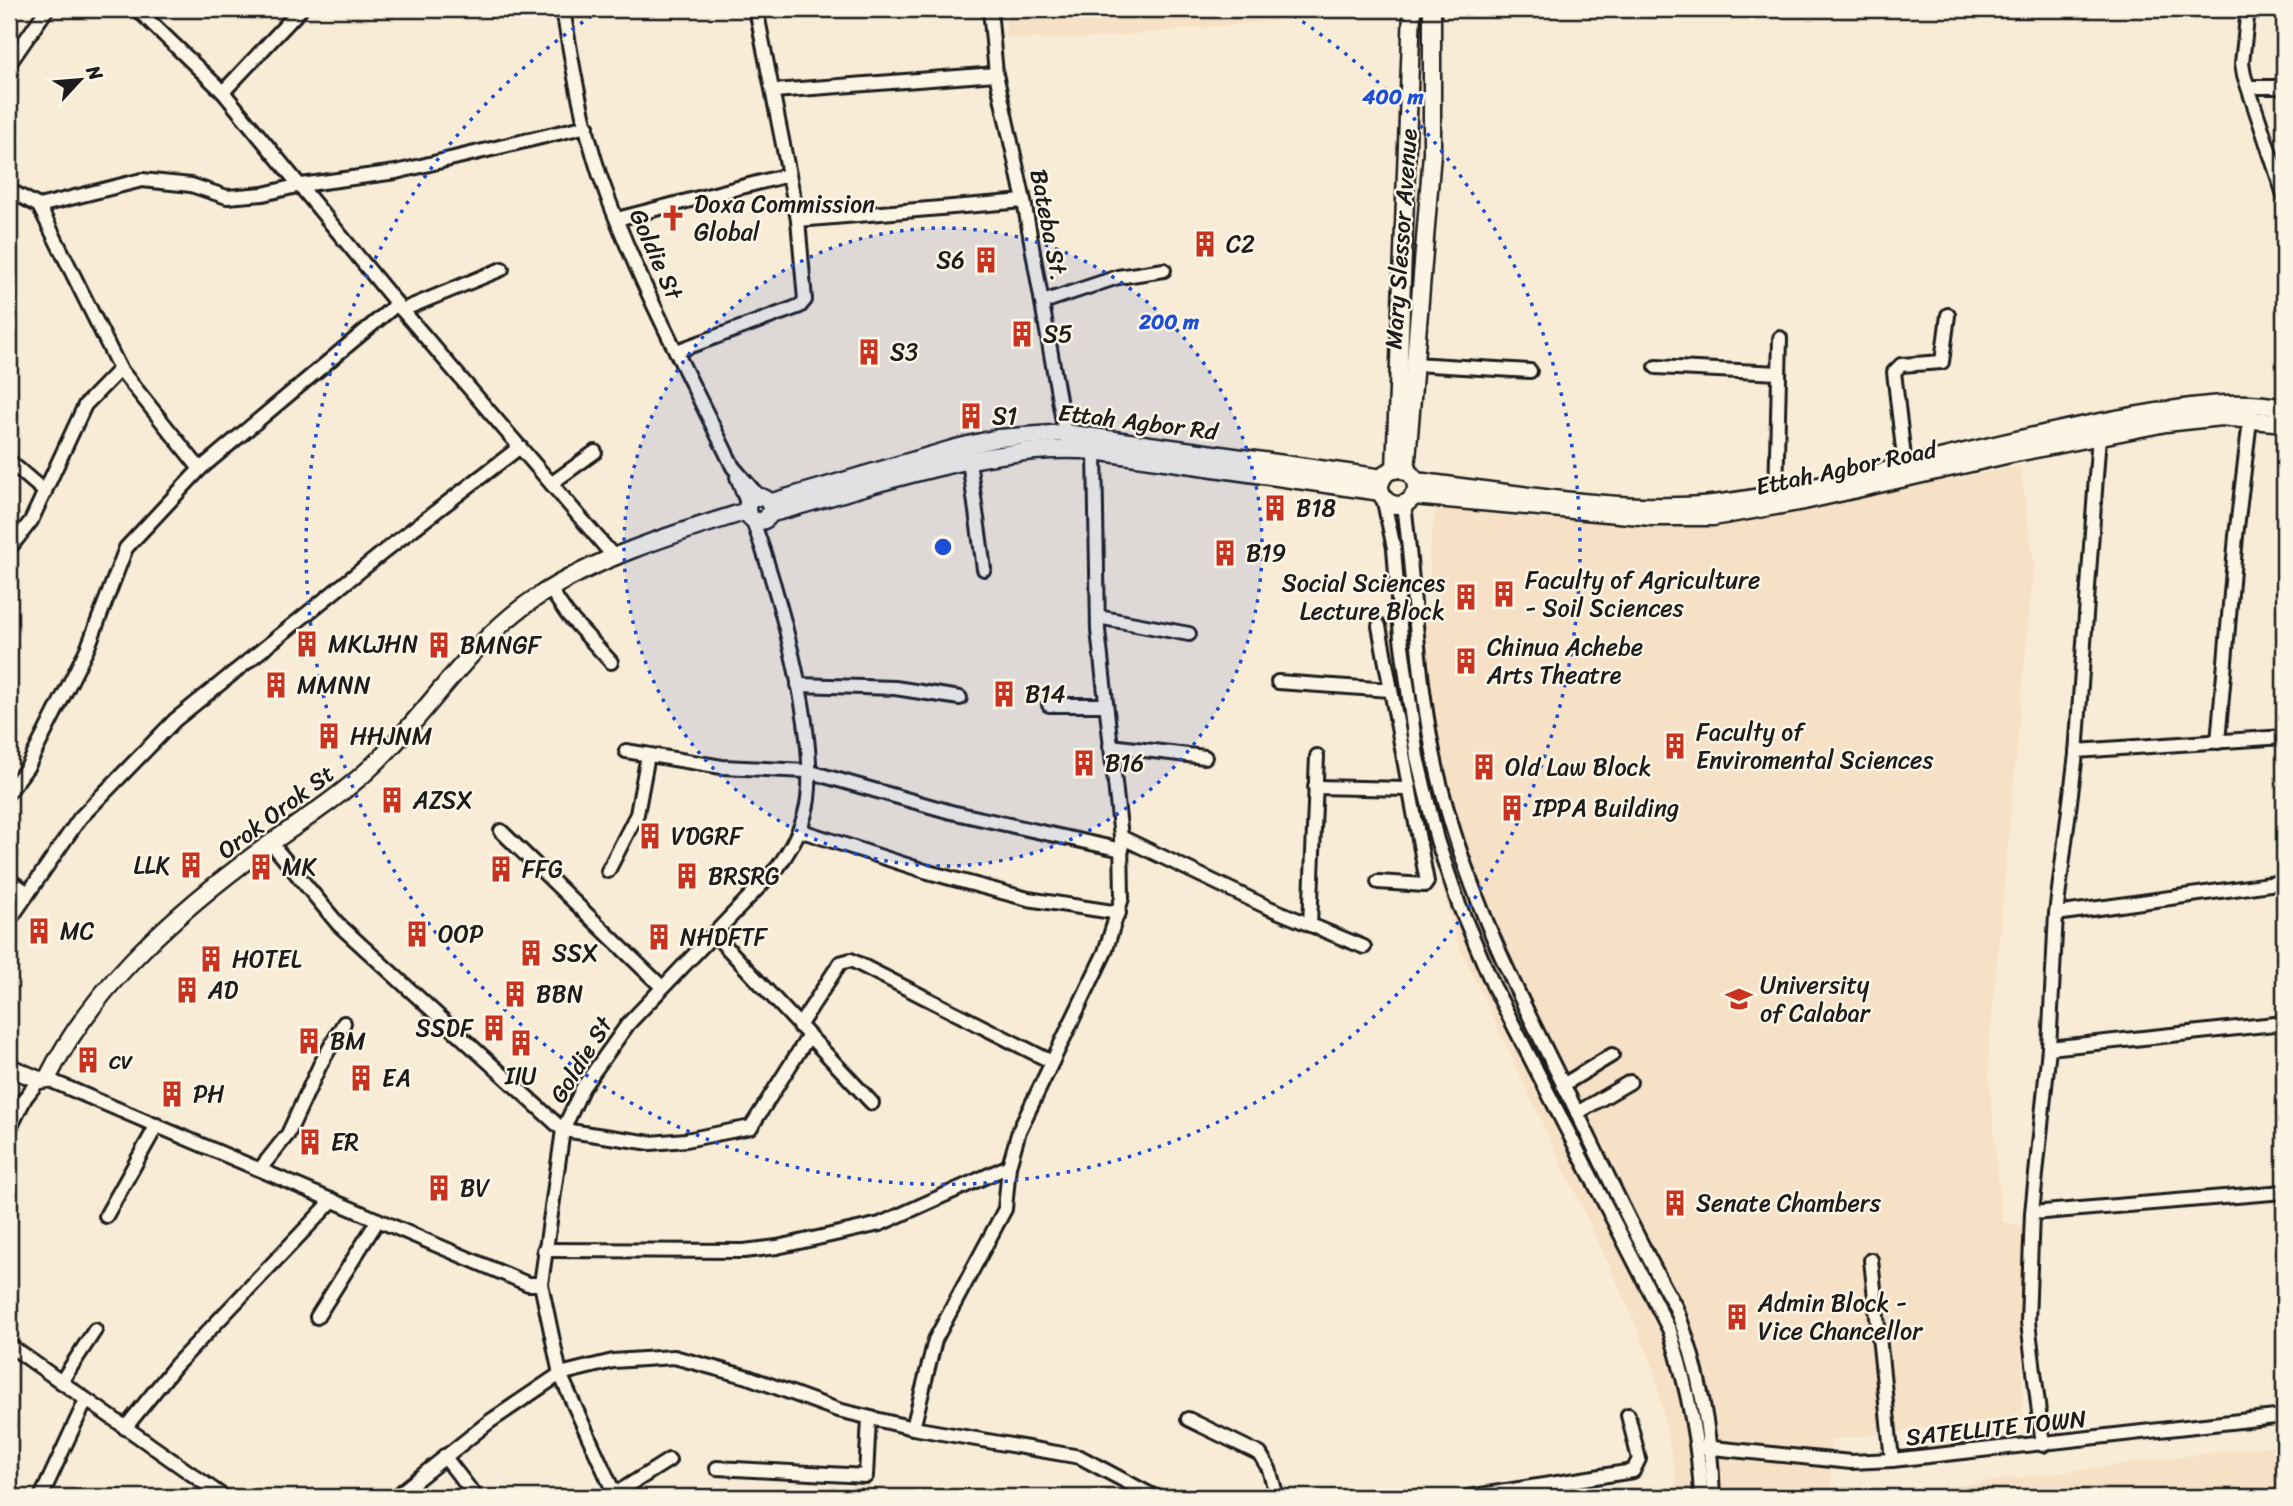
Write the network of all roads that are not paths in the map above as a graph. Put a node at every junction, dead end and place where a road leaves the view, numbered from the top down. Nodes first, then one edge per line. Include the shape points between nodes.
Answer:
1 (47, 9) edge
2 (138, 9) edge
3 (301, 9) edge
4 (563, 9) edge
5 (756, 9) edge
6 (990, 9) edge
7 (1412, 9) edge
8 (1432, 9) edge
9 (2248, 9) edge
10 (9, 64) edge
11 (996, 74) junction
12 (2250, 87) junction
13 (2284, 87) edge
14 (774, 90) junction
15 (223, 92) junction
16 (587, 126) junction
17 (788, 175) junction
18 (301, 185) junction
19 (9, 190) edge
20 (2284, 195) edge
21 (1024, 201) junction
22 (39, 206) junction
23 (617, 219) junction
24 (798, 219) junction
25 (502, 269) dead end
26 (1164, 270) dead end
27 (1043, 302) junction
28 (399, 307) junction
29 (1948, 315) dead end
30 (1780, 338) dead end
31 (677, 351) junction
32 (1415, 365) junction
33 (1656, 367) dead end
34 (120, 369) junction
35 (1530, 371) dead end
36 (1779, 373) junction
37 (2269, 409) edge
38 (2284, 423) edge
39 (2099, 435) junction
40 (1066, 441) junction
41 (520, 447) junction
42 (595, 452) dead end
43 (1094, 452) junction
44 (9, 461) edge
45 (969, 461) junction
46 (1905, 466) junction
47 (200, 469) junction
48 (552, 483) junction
49 (1398, 486) junction
50 (45, 492) junction
51 (1776, 494) junction
52 (758, 510) junction
53 (9, 549) edge
54 (615, 558) junction
55 (985, 569) dead end
56 (550, 589) junction
57 (1098, 617) junction
58 (1379, 626) dead end
59 (1189, 634) dead end
60 (611, 662) dead end
61 (1278, 681) dead end
62 (798, 685) junction
63 (1390, 690) junction
64 (960, 698) dead end
65 (1049, 705) dead end
66 (1106, 705) junction
67 (2284, 737) edge
68 (2218, 742) junction
69 (1110, 746) junction
70 (626, 751) dead end
71 (2077, 751) junction
72 (648, 755) junction
73 (1317, 756) dead end
74 (1205, 757) dead end
75 (807, 771) junction
76 (1315, 787) junction
77 (1408, 789) junction
78 (9, 792) edge
79 (799, 830) junction
80 (501, 831) dead end
81 (1121, 843) junction
82 (271, 844) junction
83 (608, 870) dead end
84 (9, 880) edge
85 (1378, 882) dead end
86 (2284, 882) edge
87 (28, 892) junction
88 (1119, 913) junction
89 (2056, 914) junction
90 (9, 921) edge
91 (1310, 925) junction
92 (715, 935) junction
93 (1363, 947) dead end
94 (662, 987) junction
95 (344, 1023) dead end
96 (2284, 1023) edge
97 (799, 1026) junction
98 (808, 1037) junction
99 (2049, 1048) junction
100 (1612, 1055) dead end
101 (1052, 1062) junction
102 (9, 1067) edge
103 (43, 1079) junction
104 (1630, 1082) dead end
105 (1563, 1085) junction
106 (872, 1103) dead end
107 (1577, 1112) junction
108 (157, 1125) junction
109 (9, 1130) edge
110 (563, 1130) junction
111 (1009, 1166) junction
112 (260, 1169) junction
113 (2284, 1192) edge
114 (333, 1200) junction
115 (2032, 1213) junction
116 (106, 1216) dead end
117 (378, 1220) junction
118 (544, 1250) junction
119 (1871, 1260) dead end
120 (541, 1284) junction
121 (317, 1317) dead end
122 (94, 1330) dead end
123 (9, 1345) edge
124 (560, 1374) junction
125 (61, 1382) junction
126 (86, 1400) junction
127 (1628, 1415) dead end
128 (2284, 1416) edge
129 (869, 1418) junction
130 (1188, 1419) dead end
131 (125, 1428) junction
132 (913, 1428) junction
133 (2043, 1445) junction
134 (1705, 1447) junction
135 (444, 1457) junction
136 (669, 1460) dead end
137 (1892, 1460) junction
138 (717, 1468) dead end
139 (217, 1495) edge
140 (615, 1496) edge
141 (41, 1497) edge
142 (394, 1497) edge
143 (476, 1497) edge
144 (1155, 1497) edge
145 (1277, 1497) edge
146 (1468, 1497) edge
147 (1701, 1497) edge
148 (1713, 1497) edge

1 - 10 street
2 - 15 street
3 - 15 street
4 - 16 street, Goldie St
5 - 14 street
6 - 11 street, Bateba St.
7 - 49 main road, Mary Slessor Avenue
8 - 32 main road, Mary Slessor Avenue via 1432,153
9 - 12 street via 2242,63
11 - 14 street
11 - 21 street, Bateba St.
12 - 13 street
12 - 20 street
14 - 17 street
15 - 18 street
16 - 18 street via 396,172
16 - 23 street, Goldie St
17 - 23 street
17 - 24 street
18 - 22 street via 226,197 191,185 142,180
18 - 28 street
19 - 22 street
21 - 24 street
21 - 27 street, Bateba St.
22 - 34 street
23 - 31 street, Goldie St
24 - 31 street via 803,303
25 - 28 street
26 - 27 street via 1118,277
27 - 40 street, Bateba St.
28 - 41 street
28 - 47 street
29 - 46 street via 1942,362 1900,365 1894,372
30 - 36 street
31 - 52 street, Goldie St
32 - 35 street
32 - 49 main road, Mary Slessor Avenue
33 - 36 street
34 - 47 street
34 - 50 street via 85,405
36 - 51 street
37 - 38 main road, Ettah Agbor Road
37 - 39 main road, Ettah Agbor Road
37 - 46 main road, Ettah Agbor Road via 2174,409
37 - 68 street
39 - 49 main road, Ettah Agbor Road via 1804,502 1713,517 1653,517
39 - 71 street
40 - 43 main road, Ettah Agbor Rd
40 - 45 main road, Ettah Agbor Rd
40 - 49 main road, Ettah Agbor Rd
40 - 52 main road, Ettah Agbor Rd via 998,438
41 - 48 street
41 - 87 street via 175,720 80,818
42 - 48 street
43 - 49 main road, Ettah Agbor Rd
43 - 57 street
44 - 50 street
45 - 52 main road, Ettah Agbor Rd
45 - 55 street
46 - 51 main road, Ettah Agbor Road
47 - 78 street via 121,557 88,647 24,772
48 - 54 street
49 - 51 main road, Ettah Agbor Road via 1659,506
49 - 105 street via 1419,675 1444,799 1484,917
49 - 134 street via 1394,548 1401,638 1412,724 1437,839 1493,985 1670,1331
50 - 53 street via 32,522
52 - 54 main road, Orok Orok St
52 - 62 street, Goldie St via 762,548
54 - 56 main road, Orok Orok St
56 - 60 street
56 - 82 main road, Orok Orok St via 496,630 370,769
57 - 59 street
57 - 66 street
58 - 63 street
61 - 63 street
62 - 64 street via 895,688
62 - 75 street, Goldie St
63 - 77 street
65 - 66 street
66 - 69 street
67 - 68 street
68 - 71 street
69 - 74 street
69 - 81 street
70 - 72 street
71 - 89 street
72 - 75 street via 722,767
72 - 83 street via 637,814
73 - 76 street
75 - 79 street, Goldie St via 808,799
75 - 81 street via 951,812
76 - 77 street
76 - 91 street
77 - 85 street via 1427,884
79 - 88 street via 978,886
79 - 92 street, Goldie St via 778,867
80 - 94 street
81 - 88 street
81 - 91 street
82 - 103 main road, Orok Orok St via 137,956 91,1010
82 - 110 street via 338,924
84 - 87 street
86 - 89 street
87 - 90 street
88 - 101 street
89 - 99 street
91 - 93 street
92 - 94 street, Goldie St
92 - 97 street
94 - 110 street, Goldie St via 606,1053 583,1087
95 - 112 street via 288,1135
96 - 99 street
97 - 98 street
97 - 101 street via 840,963 851,960
98 - 106 street
98 - 110 street via 751,1127 651,1143
99 - 115 street
100 - 105 street
101 - 111 street via 1019,1131
102 - 103 main road
103 - 108 street
103 - 109 street via 25,1098
104 - 107 street
105 - 107 street
107 - 134 street via 1681,1320 1699,1379
108 - 112 street
108 - 116 street
110 - 118 street, Goldie St
111 - 118 street via 880,1224 776,1247 744,1251
111 - 132 street via 1005,1209 935,1340
112 - 114 street
113 - 115 street
114 - 117 street
114 - 131 street via 176,1365
115 - 133 street via 2028,1322
117 - 120 street via 528,1284
117 - 121 street
118 - 120 street, Goldie St
119 - 137 street
120 - 124 street, Goldie St
122 - 125 street
123 - 125 street
124 - 129 street via 612,1361 674,1357
124 - 135 street
124 - 140 street, Goldie St
125 - 126 street
126 - 131 street
126 - 141 street
127 - 146 street via 1639,1458 1633,1471
128 - 133 street, SATELLITE TOWN
129 - 132 street
129 - 138 street via 866,1476
130 - 145 street via 1261,1454
131 - 139 street
132 - 144 street via 1080,1457
133 - 137 street, SATELLITE TOWN
134 - 137 street, SATELLITE TOWN via 1851,1462
134 - 147 street
134 - 148 street
135 - 142 street
135 - 143 street
136 - 140 street

